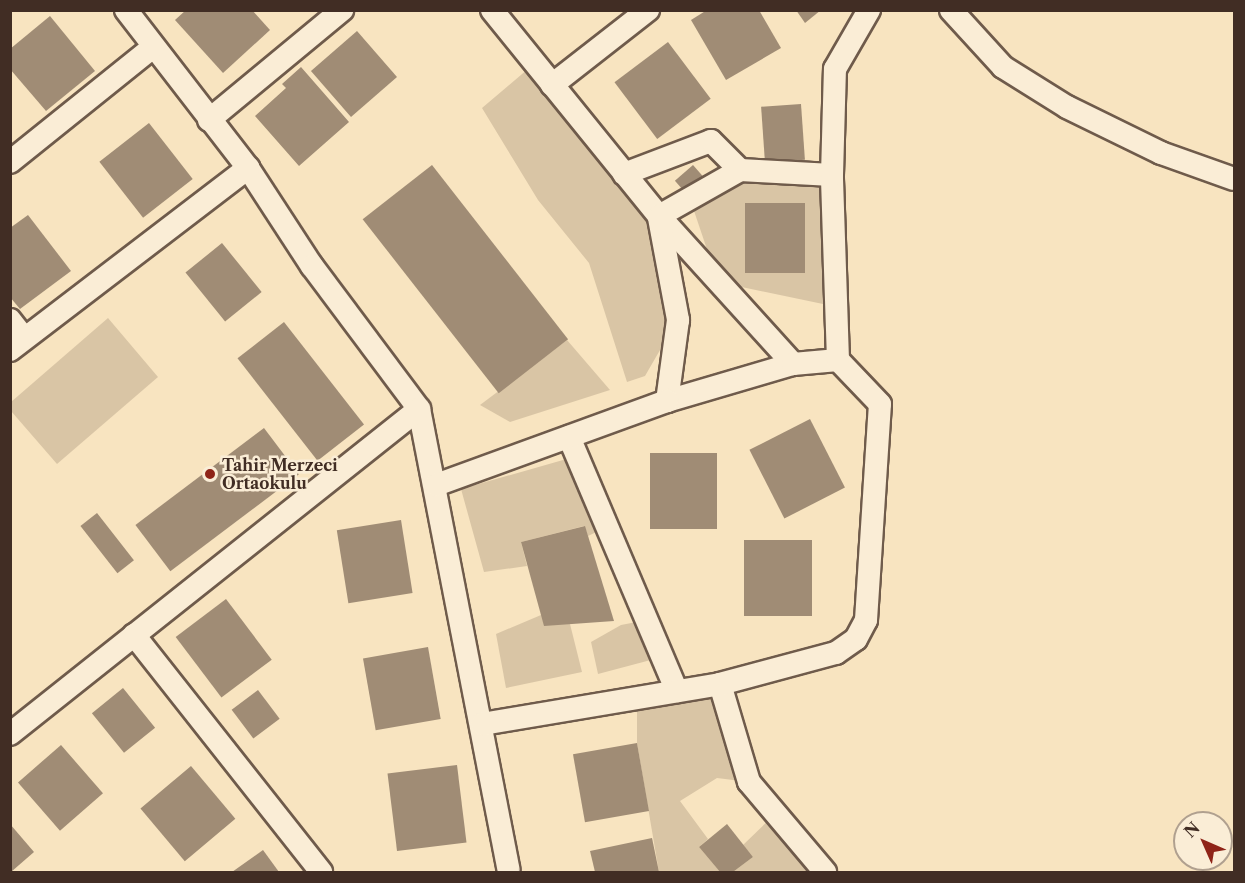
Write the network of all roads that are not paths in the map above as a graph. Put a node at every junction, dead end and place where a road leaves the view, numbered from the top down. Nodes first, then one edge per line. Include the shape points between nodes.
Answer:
1 (126, 10) edge
2 (342, 10) edge
3 (492, 10) edge
4 (648, 10) edge
5 (869, 10) edge
6 (951, 10) edge
7 (153, 47) junction
8 (552, 84) junction
9 (209, 120) junction
10 (10, 162) edge
11 (248, 168) junction
12 (740, 170) junction
13 (624, 174) junction
14 (832, 175) junction
15 (1234, 178) edge
16 (659, 216) junction
17 (15, 336) edge
18 (838, 360) junction
19 (793, 364) junction
20 (667, 401) junction
21 (419, 409) junction
22 (569, 437) junction
23 (436, 485) junction
24 (134, 635) junction
25 (720, 684) junction
26 (677, 691) junction
27 (482, 724) junction
28 (10, 734) edge
29 (504, 871) edge
30 (321, 873) edge
31 (825, 873) edge

1 - 7 street
2 - 9 street
3 - 8 street
4 - 8 street
5 - 14 street via 835,69
6 - 15 street via 1003,67 1066,107 1161,153
7 - 9 street
7 - 10 street
8 - 13 street
9 - 11 street
11 - 17 street
11 - 21 street via 312,266
12 - 13 street via 711,141
12 - 14 street
12 - 16 street
13 - 16 street
14 - 18 street
16 - 19 street
16 - 20 street via 678,320
18 - 19 street
18 - 25 street via 880,404 866,620 856,639 836,652
19 - 20 street
20 - 22 street
21 - 23 street
21 - 24 street
22 - 23 street
22 - 26 street
23 - 27 street
24 - 28 street
24 - 30 street
25 - 26 street
25 - 31 street via 748,782
26 - 27 street
27 - 29 street

